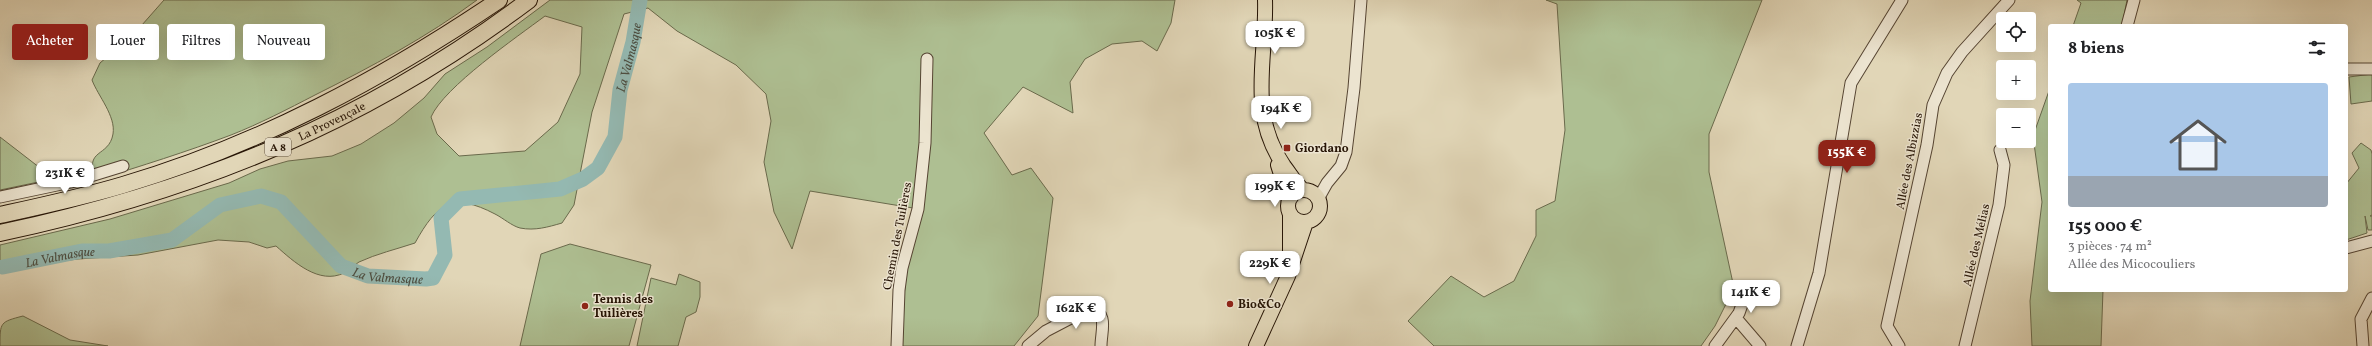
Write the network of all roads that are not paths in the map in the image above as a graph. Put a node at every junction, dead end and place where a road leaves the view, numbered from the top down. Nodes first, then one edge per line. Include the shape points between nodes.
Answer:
1 (499, 0) edge
2 (529, 0) edge
3 (1265, 0) edge
4 (1361, 0) edge
5 (1367, 0) edge
6 (1902, 0) edge
7 (2009, 0) edge
8 (2134, 0) edge
9 (2127, 24) edge
10 (1360, 27) junction
11 (927, 58) dead end
12 (2372, 69) edge
13 (2348, 70) edge
14 (2000, 150) dead end
15 (1277, 155) junction
16 (123, 166) dead end
17 (1311, 194) junction
18 (0, 197) edge
19 (1289, 200) junction
20 (1290, 214) junction
21 (0, 215) edge
22 (1306, 222) junction
23 (0, 233) edge
24 (2372, 241) edge
25 (2348, 247) edge
26 (1288, 276) junction
27 (2372, 298) edge
28 (1744, 299) dead end
29 (1736, 318) junction
30 (897, 346) edge
31 (1028, 346) edge
32 (1101, 346) edge
33 (1256, 346) edge
34 (1715, 346) edge
35 (1760, 346) edge
36 (1797, 346) edge
37 (1899, 346) edge
38 (1965, 346) edge
39 (2363, 346) edge

1 - 21 highway, La Provençale / A 8 via 400,64 356,89 266,133 123,185
2 - 23 highway, La Provençale / A 8 via 415,77 370,103 286,144 172,188 78,216
3 - 15 main road via 1260,92 1264,120
4 - 10 street
5 - 10 street
6 - 36 street via 1851,83 1819,273
7 - 37 street, Allée des Albizzias via 1962,52 1947,73 1933,105 1927,145 1887,326
8 - 9 street
10 - 17 street via 1346,152 1341,166 1327,184
11 - 30 street, Chemin des Tuilières via 925,143 918,209 900,283
12 - 13 street
14 - 38 street, Allée des Mélias via 2004,165 1999,206
15 - 17 main road via 1293,181
15 - 19 main road
16 - 18 street via 71,182
17 - 19 main road via 1295,193
17 - 22 main road via 1318,214
19 - 20 main road
20 - 22 main road via 1297,221
20 - 26 main road
22 - 26 main road
24 - 25 street
26 - 33 main road
27 - 39 street via 2361,319
28 - 29 street
29 - 34 street
29 - 35 street
31 - 32 street via 1046,331 1090,308 1099,312 1103,318

